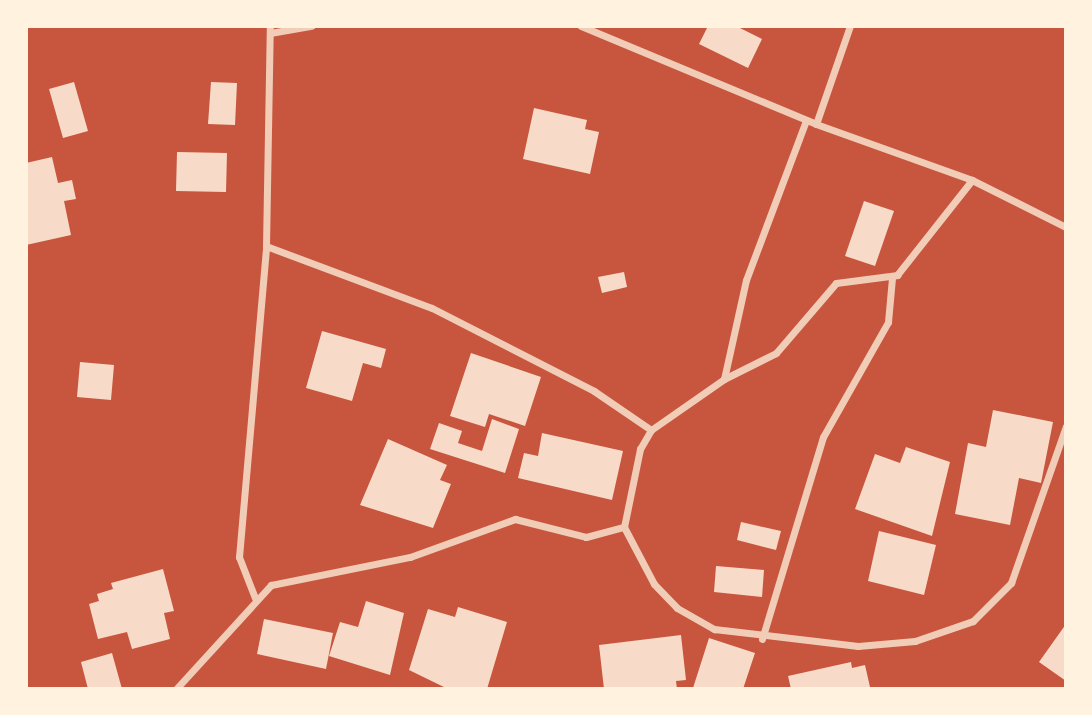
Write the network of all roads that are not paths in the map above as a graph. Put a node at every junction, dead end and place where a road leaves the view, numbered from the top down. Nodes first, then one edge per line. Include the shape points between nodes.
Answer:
1 (311, 26) edge
2 (581, 26) edge
3 (850, 26) edge
4 (270, 29) edge
5 (806, 120) junction
6 (816, 124) junction
7 (972, 180) junction
8 (1066, 227) edge
9 (265, 246) junction
10 (892, 278) junction
11 (724, 379) junction
12 (1066, 426) edge
13 (651, 430) junction
14 (624, 527) junction
15 (255, 598) junction
16 (762, 639) junction
17 (176, 689) edge

1 - 4 street
2 - 5 street
3 - 6 street
4 - 9 street
5 - 6 street
5 - 11 street via 746,280
6 - 7 street
7 - 8 street
7 - 10 street
9 - 13 street via 432,308 594,391
9 - 15 street via 239,557
10 - 11 street via 836,283 776,353
10 - 16 street via 888,322 823,437
11 - 13 street
12 - 16 street via 1031,539 1011,583 990,609 954,631 915,641 858,646
13 - 14 street via 640,449
14 - 15 street via 586,537 515,519 410,557 287,579
14 - 16 street via 654,584 677,608 714,629
15 - 17 street

